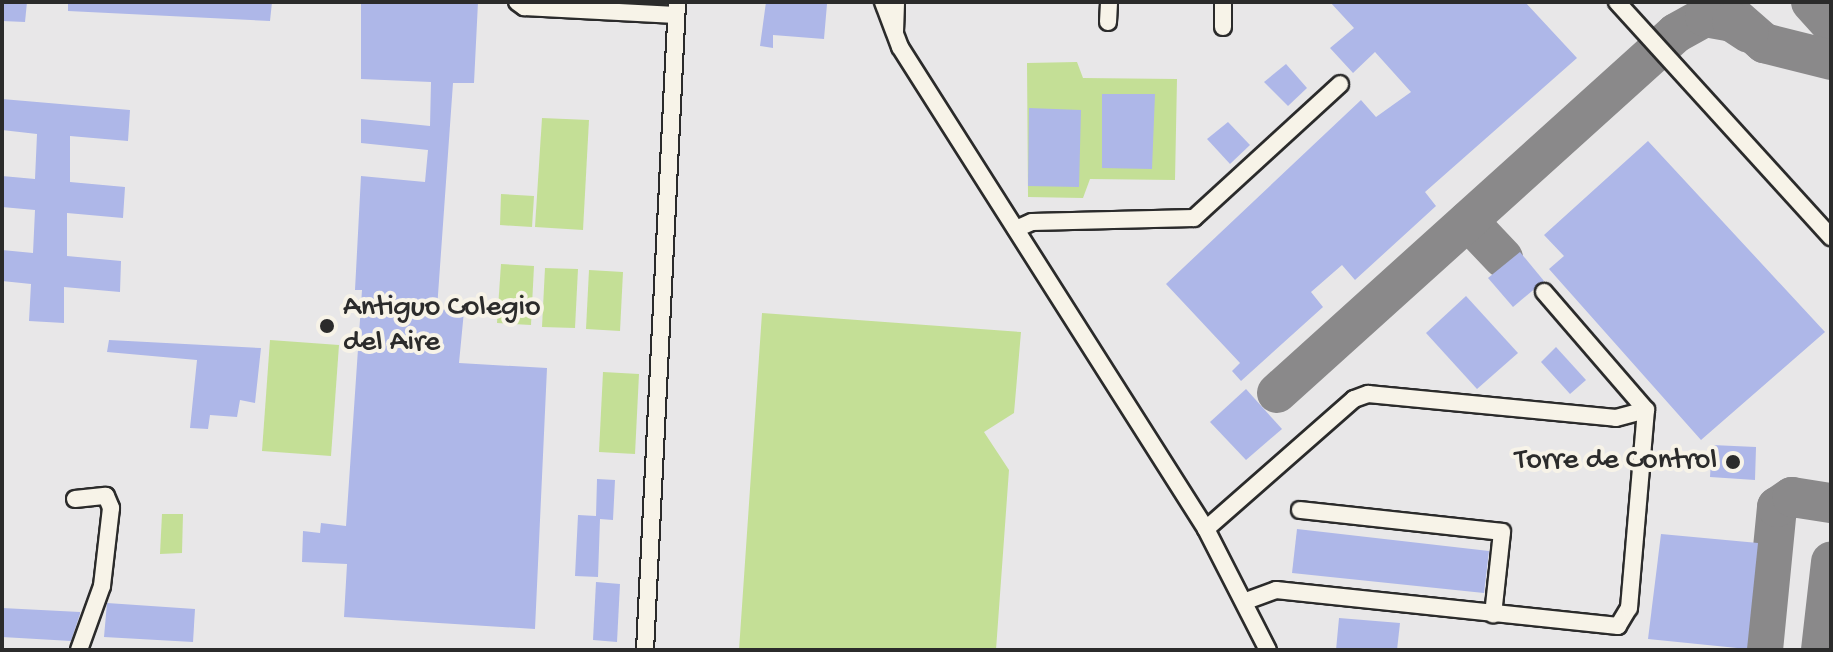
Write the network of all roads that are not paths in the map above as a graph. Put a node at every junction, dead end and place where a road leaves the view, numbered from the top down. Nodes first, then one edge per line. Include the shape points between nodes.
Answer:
1 (517, 2) edge
2 (883, 2) edge
3 (896, 2) edge
4 (1109, 2) edge
5 (1223, 2) edge
6 (1617, 2) edge
7 (676, 8) edge
8 (1108, 22) dead end
9 (1223, 27) dead end
10 (895, 38) junction
11 (1340, 84) dead end
12 (1016, 229) junction
13 (1831, 237) edge
14 (1544, 292) dead end
15 (1646, 410) junction
16 (75, 499) dead end
17 (1300, 510) dead end
18 (1206, 529) junction
19 (1246, 601) junction
20 (1493, 615) junction
21 (79, 650) edge
22 (645, 650) edge
23 (1268, 650) edge

1 - 7 lane via 524,7
2 - 10 lane
3 - 10 lane
4 - 8 lane
5 - 9 lane
6 - 13 lane
7 - 22 lane
10 - 12 lane
11 - 12 lane via 1194,218 1032,222
12 - 18 lane
14 - 15 lane via 1631,386
15 - 18 lane via 1616,418 1368,394 1354,399
15 - 20 lane via 1647,440 1624,622 1602,627
16 - 21 lane via 106,496 111,508 102,586
17 - 20 lane via 1502,532
18 - 19 lane
19 - 20 lane via 1276,590
19 - 23 lane

